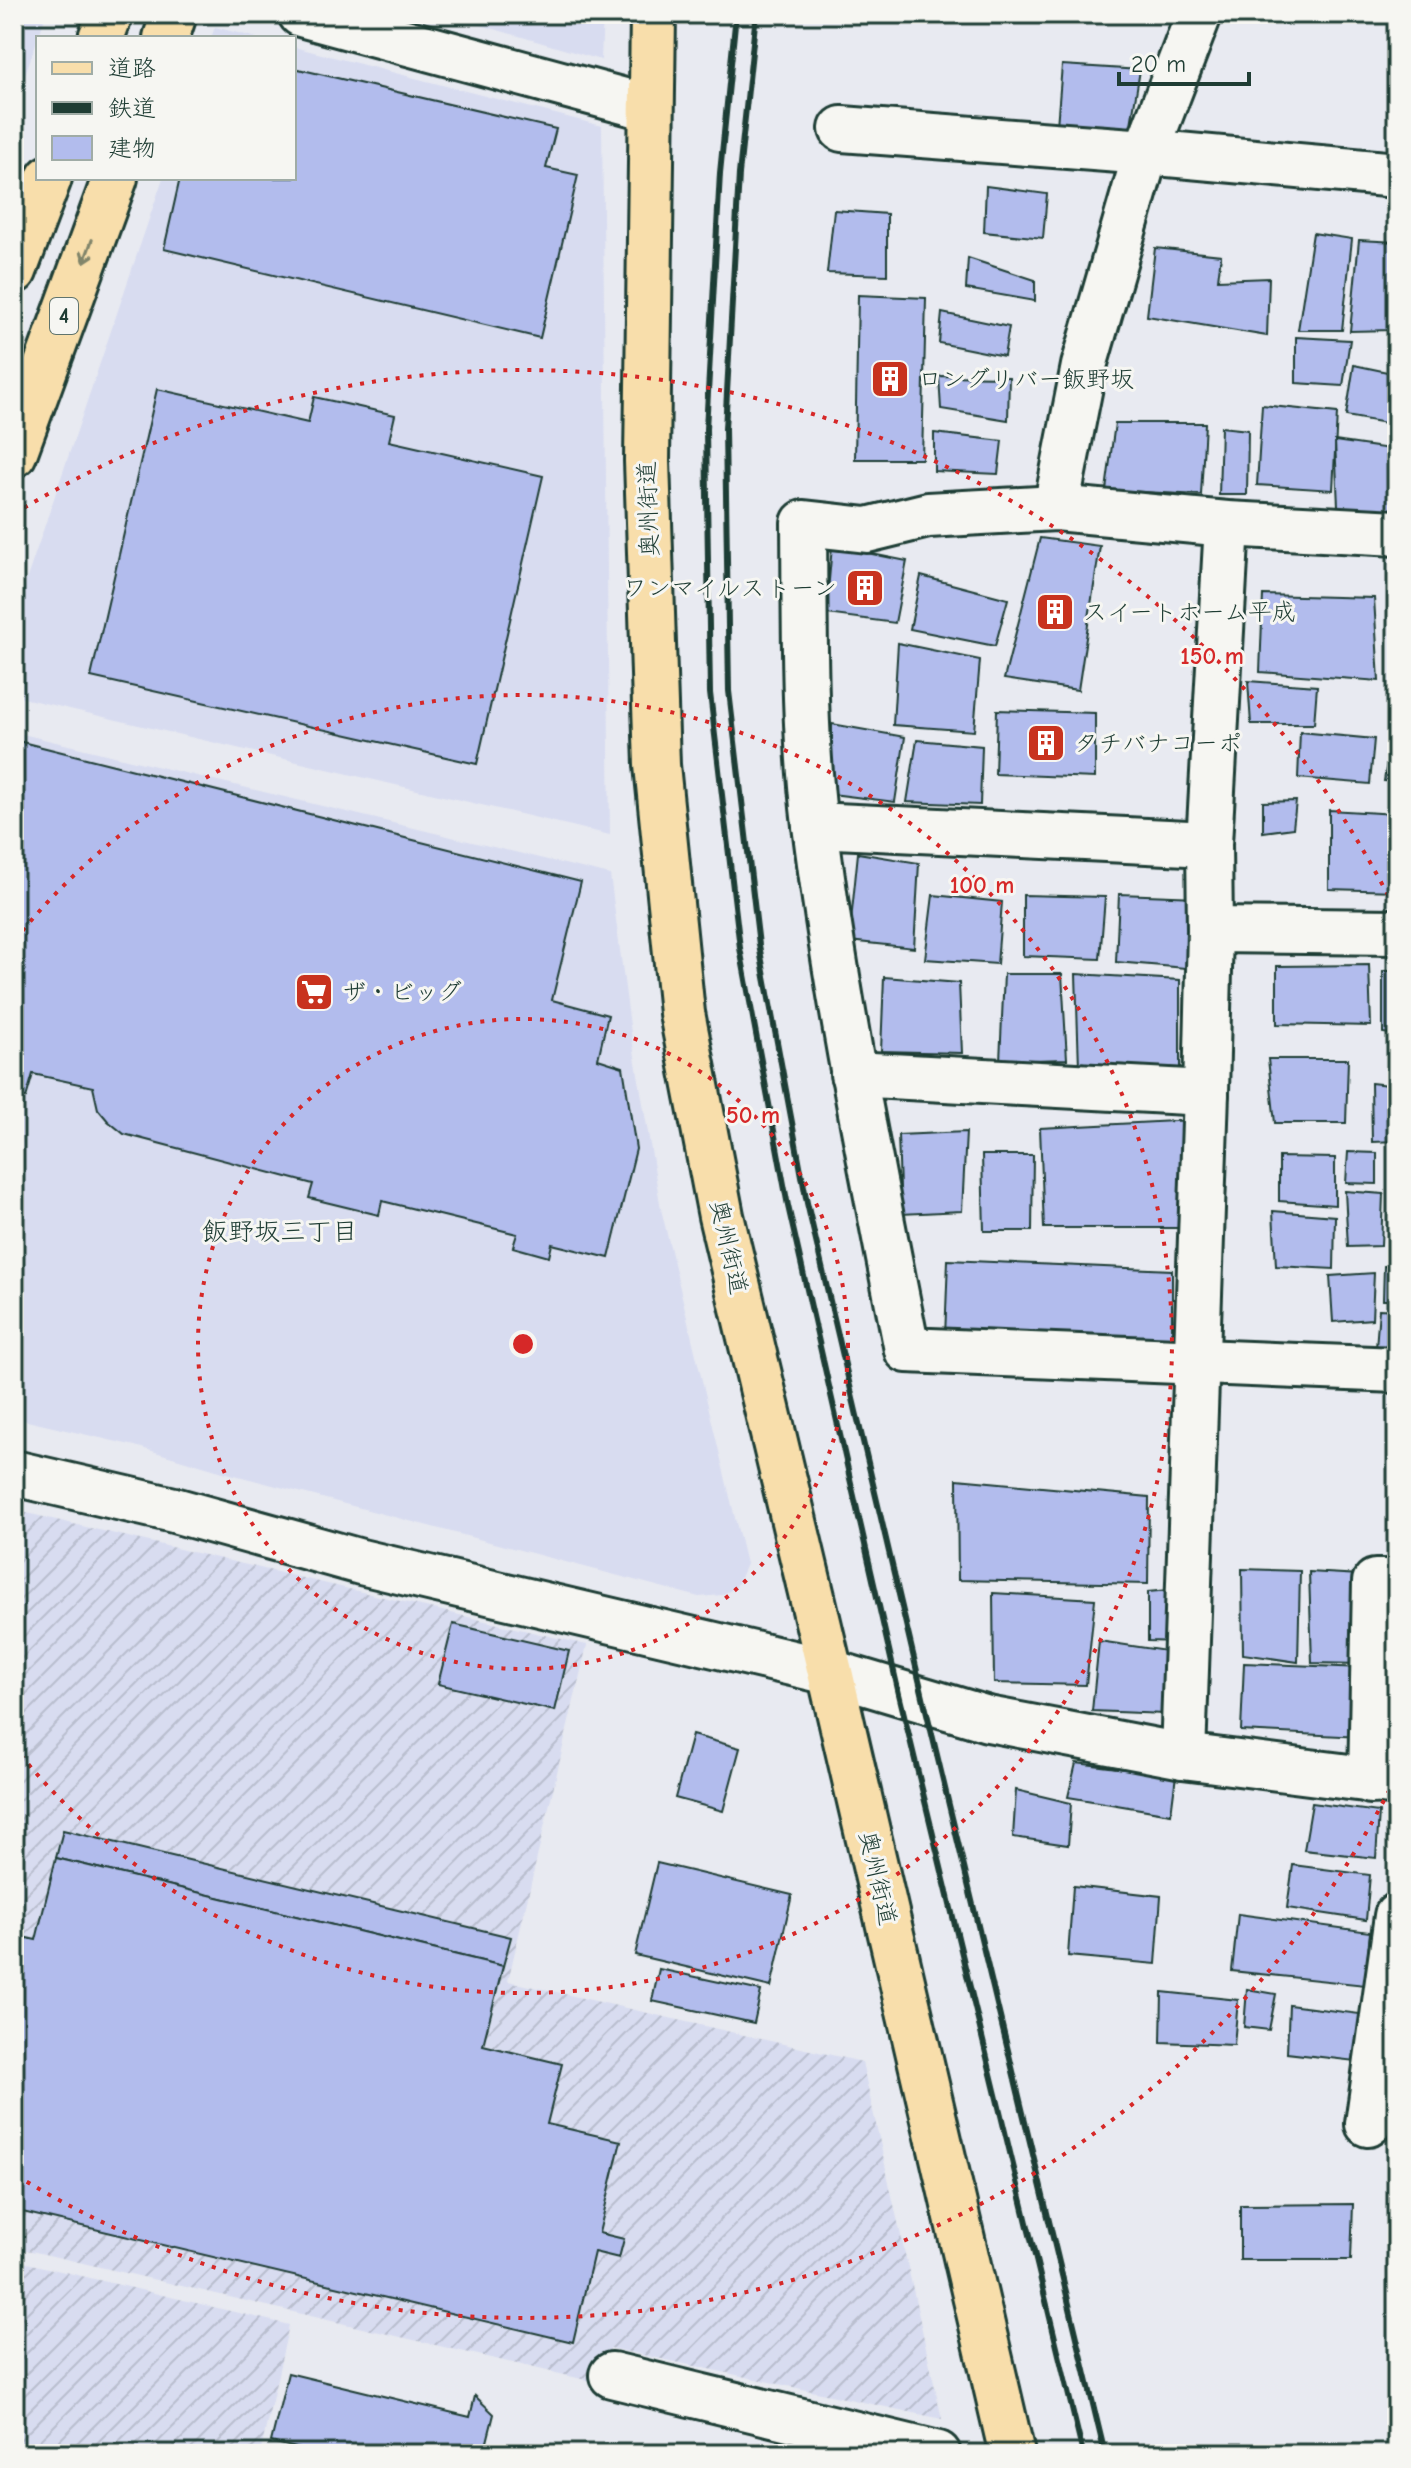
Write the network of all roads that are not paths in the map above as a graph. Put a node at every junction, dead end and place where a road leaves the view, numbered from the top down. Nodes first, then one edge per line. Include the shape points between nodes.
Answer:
1 (110, 14) edge
2 (174, 14) edge
3 (301, 14) edge
4 (653, 14) edge
5 (1199, 14) edge
6 (102, 36) edge
7 (167, 36) edge
8 (650, 108) junction
9 (842, 129) dead end
10 (1146, 152) junction
11 (1397, 175) edge
12 (48, 180) edge
13 (114, 180) edge
14 (14, 271) edge
15 (14, 454) edge
16 (1056, 508) junction
17 (1227, 524) junction
18 (1397, 533) edge
19 (815, 825) junction
20 (1209, 844) junction
21 (1210, 930) junction
22 (1397, 932) edge
23 (853, 1074) junction
24 (1206, 1093) junction
25 (1197, 1361) junction
26 (1397, 1370) edge
27 (14, 1473) edge
28 (1397, 1582) edge
29 (830, 1672) junction
30 (1183, 1756) junction
31 (1384, 1782) edge
32 (1397, 1916) edge
33 (1390, 2014) edge
34 (1368, 2124) dead end
35 (612, 2375) dead end
36 (938, 2454) edge
37 (1012, 2454) edge

1 - 6 main road
2 - 7 main road
3 - 8 street
4 - 8 main road, 奥州街道
5 - 10 street
8 - 29 main road, 奥州街道 via 647,461 657,765 682,1013 721,1216
9 - 10 street
10 - 11 street
10 - 16 street via 1084,366
12 - 14 main road
13 -> 15 main road, 4
16 - 17 street
16 - 19 street via 928,515 867,530 804,523 806,716
17 - 18 street
17 - 20 street
19 - 20 street
19 - 23 street
20 - 21 street
21 - 22 street
21 - 24 street
23 - 24 street
23 - 25 street via 907,1350
24 - 25 street
25 - 26 street
25 - 30 street
27 - 29 street via 361,1562
28 - 31 street via 1375,1582
29 - 30 street via 988,1719
29 - 37 main road, 奥州街道
30 - 31 street
32 - 33 street
33 - 34 street
35 - 36 street

